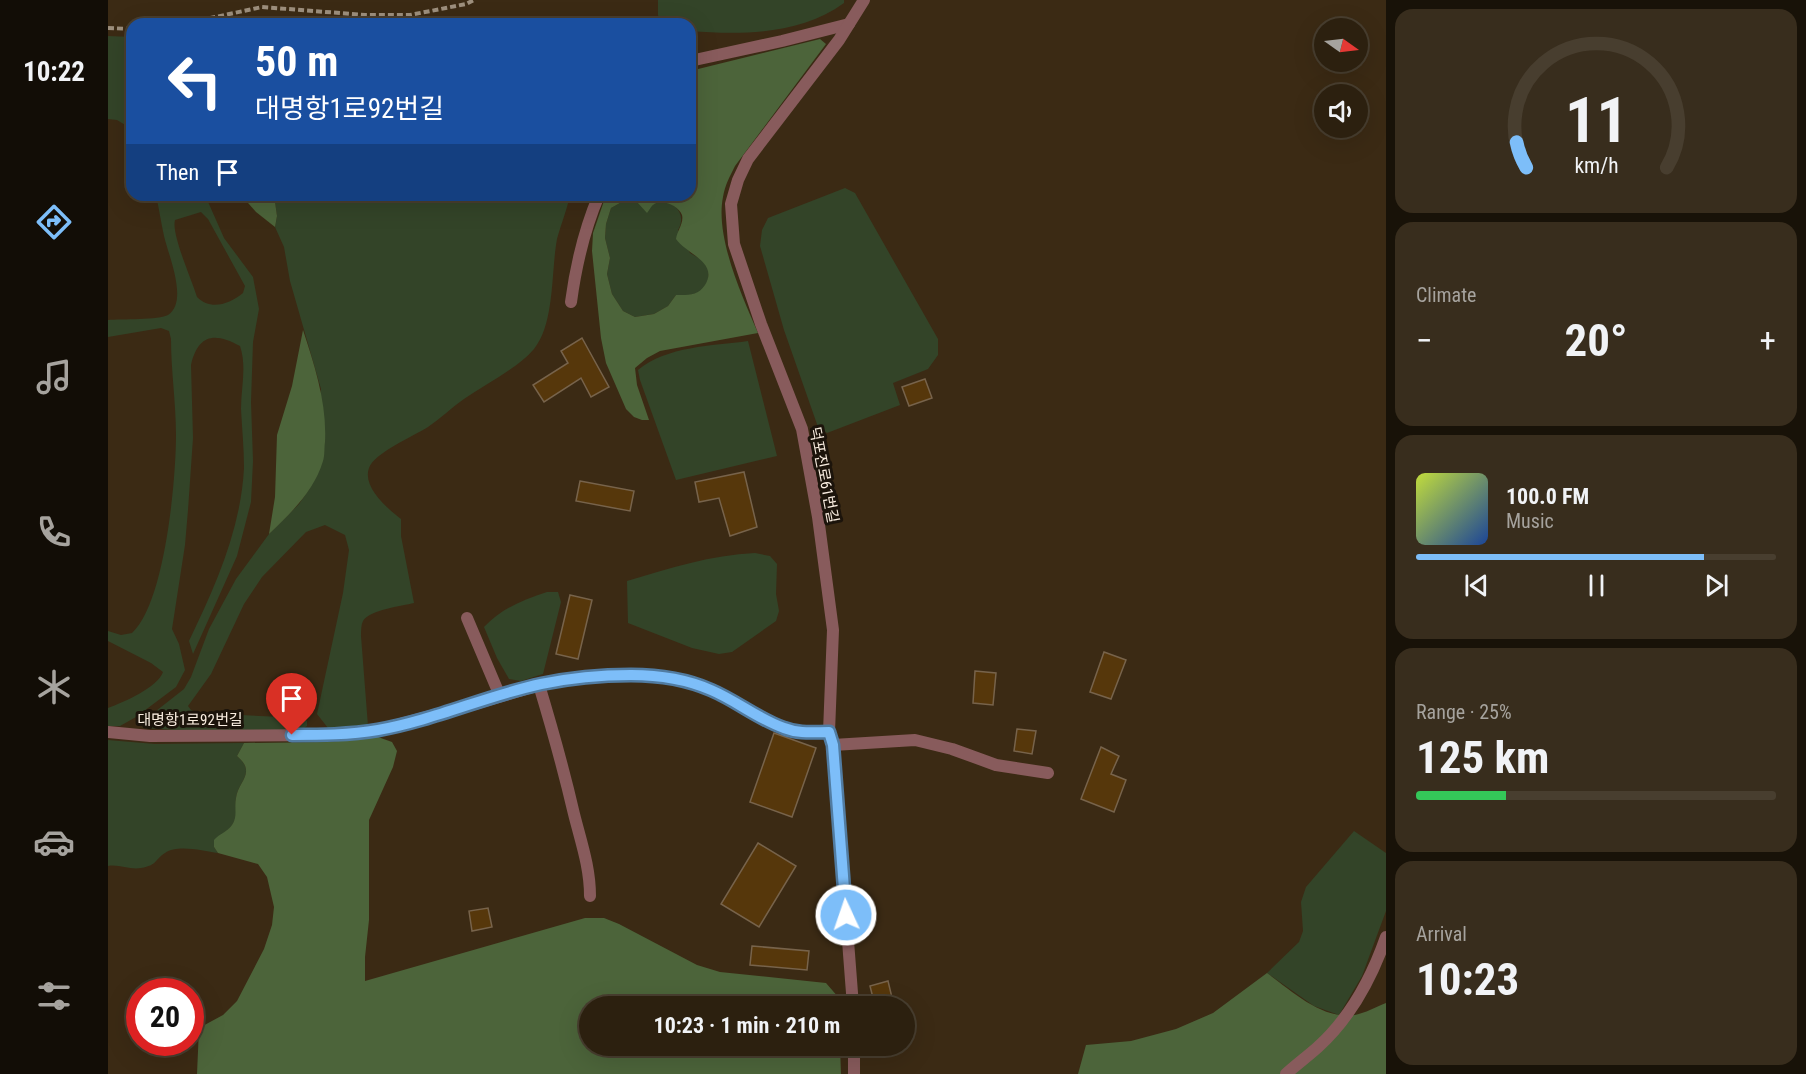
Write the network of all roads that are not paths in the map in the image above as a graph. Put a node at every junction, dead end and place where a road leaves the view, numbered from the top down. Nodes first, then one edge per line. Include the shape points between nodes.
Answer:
1 (864, 0) edge
2 (849, 24) junction
3 (696, 60) edge
4 (596, 201) edge
5 (571, 302) dead end
6 (467, 618) dead end
7 (539, 685) junction
8 (500, 696) junction
9 (108, 732) edge
10 (831, 738) junction
11 (1048, 773) dead end
12 (590, 896) dead end
13 (1386, 937) edge
14 (852, 996) edge
15 (854, 1056) edge
16 (854, 1074) edge
17 (1286, 1074) edge

1 - 2 lane, 덕포진로61번길
2 - 3 lane
2 - 10 lane, 덕포진로61번길 via 748,159 731,204 734,244 802,429 833,630
4 - 5 lane via 576,267
6 - 8 lane
7 - 8 lane, 대명항1로92번길
7 - 10 lane, 대명항1로92번길 via 574,678 660,676 709,689 785,729
7 - 12 lane via 588,861
8 - 9 lane, 대명항1로92번길 via 378,730 331,735 150,736
10 - 11 lane, 대명항1로92번길 via 915,740 996,765
10 - 14 lane, 덕포진로61번길
13 - 17 lane via 1374,969 1336,1028
15 - 16 lane

